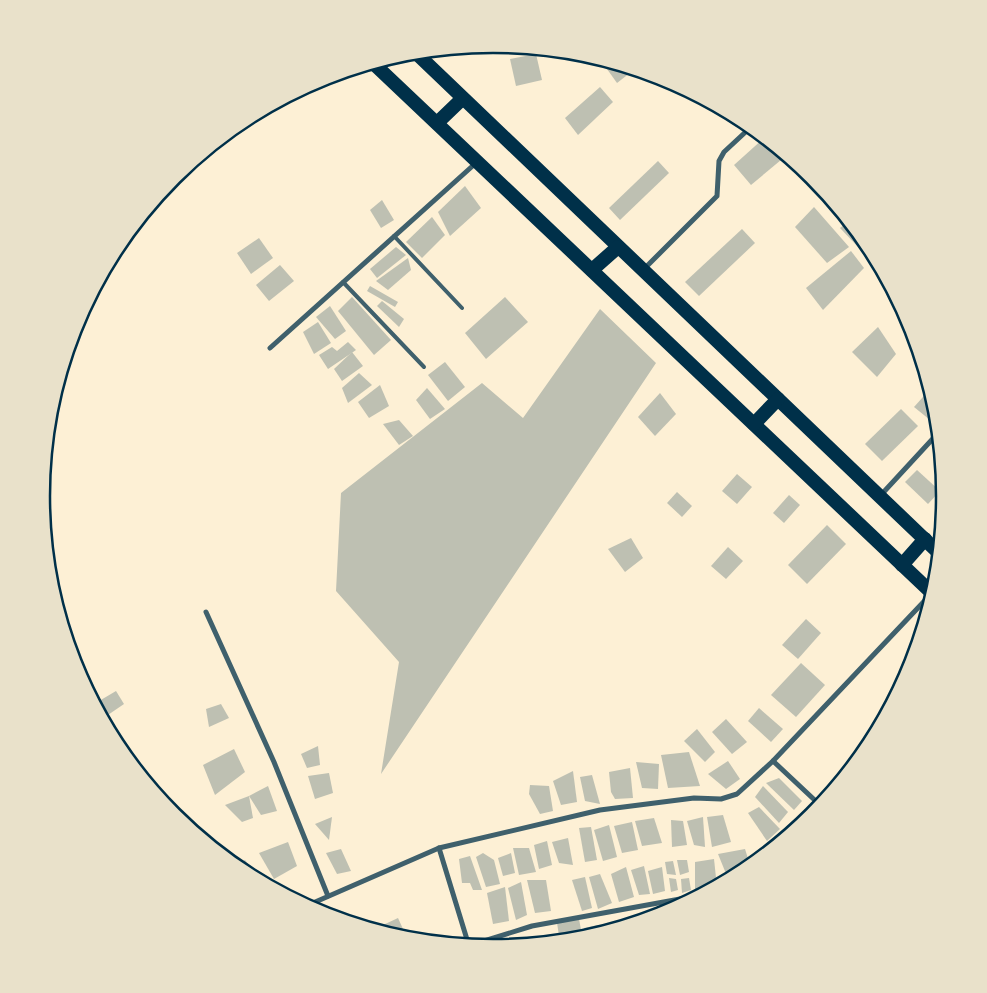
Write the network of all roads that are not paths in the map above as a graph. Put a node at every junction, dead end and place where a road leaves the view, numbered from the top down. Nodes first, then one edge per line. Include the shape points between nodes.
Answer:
1 (422, 59) edge
2 (379, 68) edge
3 (462, 99) junction
4 (437, 123) junction
5 (745, 132) edge
6 (477, 161) junction
7 (394, 236) junction
8 (618, 247) junction
9 (592, 270) junction
10 (642, 270) junction
11 (343, 282) junction
12 (462, 308) dead end
13 (270, 348) dead end
14 (424, 367) dead end
15 (778, 399) junction
16 (754, 424) junction
17 (933, 439) edge
18 (880, 497) junction
19 (925, 539) junction
20 (934, 548) edge
21 (902, 564) junction
22 (927, 588) edge
23 (924, 604) edge
24 (206, 612) dead end
25 (773, 761) junction
26 (816, 801) edge
27 (439, 848) junction
28 (328, 896) junction
29 (678, 899) edge
30 (315, 902) edge
31 (467, 939) edge
32 (488, 940) edge

1 - 3 highway
2 - 4 highway
3 - 4 highway
3 - 8 highway
4 - 6 highway
5 - 10 street via 719,161 717,196
6 - 7 street
6 - 9 highway
7 - 11 street
7 - 12 lane
8 - 9 highway
8 - 10 highway
9 - 16 highway
10 - 15 highway
11 - 13 street
11 - 14 lane
15 - 16 highway
15 - 18 highway
16 - 21 highway
17 - 18 street
18 - 19 highway
19 - 20 highway
19 - 21 highway
21 - 22 highway
23 - 25 street
24 - 28 street via 274,762
25 - 26 street
25 - 27 street via 737,794 720,799 694,798 600,810
27 - 28 street
27 - 31 street
28 - 30 street
29 - 32 street via 532,926

